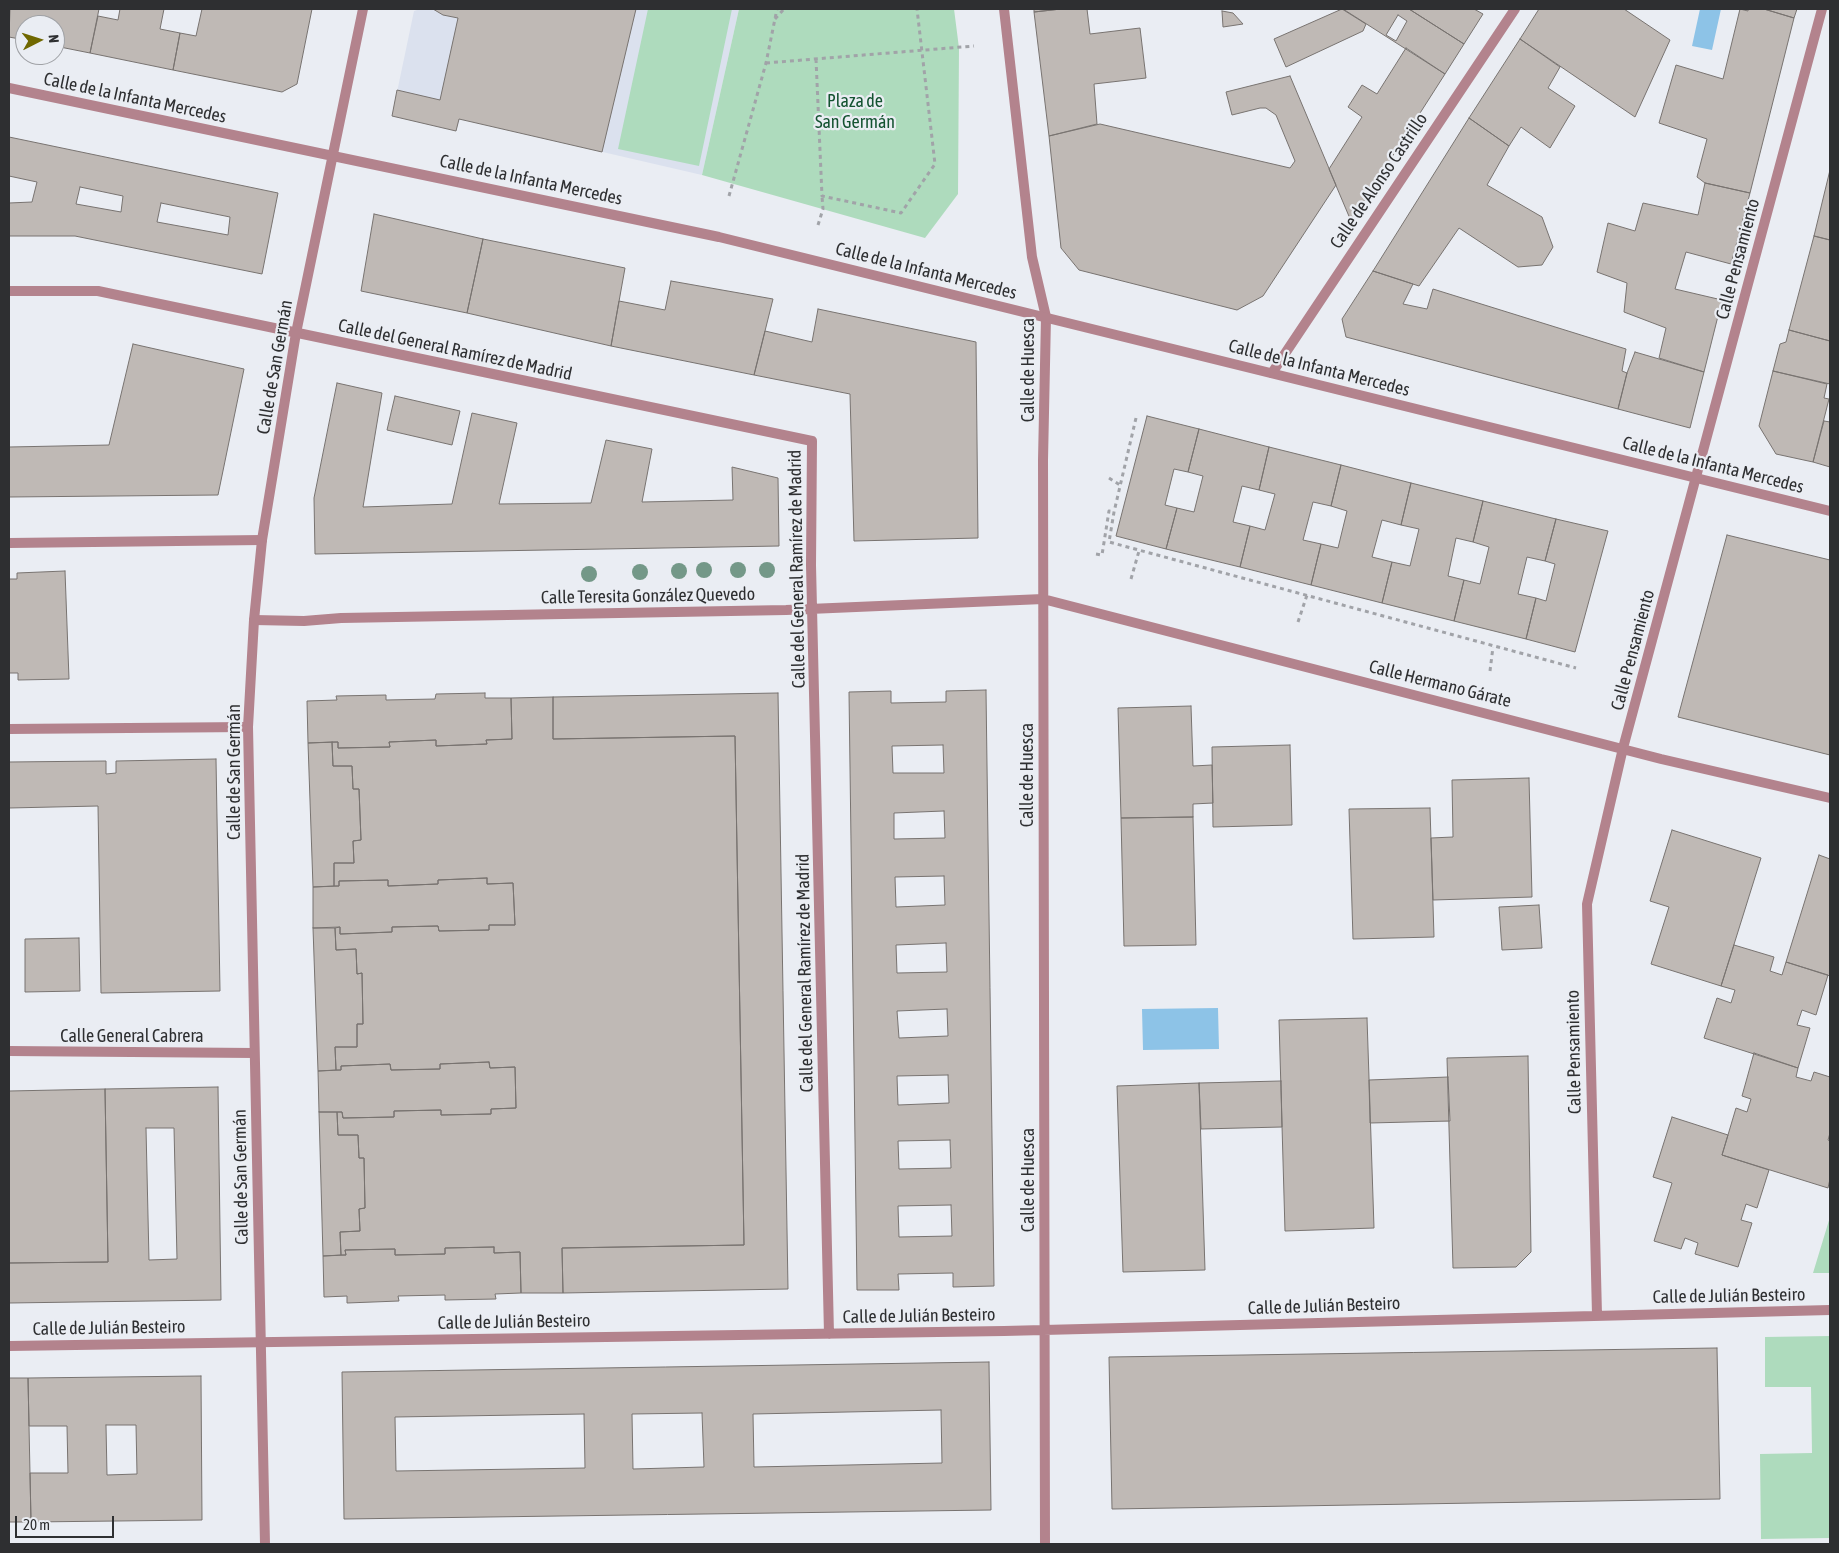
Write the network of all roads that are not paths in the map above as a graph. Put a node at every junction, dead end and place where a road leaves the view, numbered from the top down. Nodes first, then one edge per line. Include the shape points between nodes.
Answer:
1 (363, 9) edge
2 (1004, 9) edge
3 (1514, 9) edge
4 (1822, 9) edge
5 (9, 88) edge
6 (332, 155) junction
7 (9, 292) edge
8 (1046, 317) junction
9 (296, 333) junction
10 (1272, 373) junction
11 (1696, 478) junction
12 (1830, 510) edge
13 (262, 540) junction
14 (9, 543) edge
15 (1043, 599) junction
16 (813, 609) junction
17 (254, 620) junction
18 (248, 727) junction
19 (9, 730) edge
20 (1623, 748) junction
21 (1830, 798) edge
22 (9, 1052) edge
23 (254, 1053) junction
24 (1830, 1310) edge
25 (1597, 1315) junction
26 (1044, 1330) junction
27 (828, 1334) junction
28 (261, 1342) junction
29 (9, 1346) edge
30 (265, 1544) edge
31 (1045, 1544) edge

1 - 6 street, Calle de San Germán
2 - 8 street, Calle de Huesca via 1032,257
3 - 10 street, Calle de Alonso Castrillo
4 - 11 street, Calle Pensamiento
5 - 6 street, Calle de la Infanta Mercedes
6 - 8 street, Calle de la Infanta Mercedes via 719,237
6 - 9 street, Calle de San Germán
7 - 9 street, Calle del General Ramírez de Madrid via 98,291
8 - 10 street, Calle de la Infanta Mercedes
8 - 15 street, Calle de Huesca
9 - 13 street, Calle de San Germán
9 - 16 street, Calle del General Ramírez de Madrid via 812,441
10 - 11 street, Calle de la Infanta Mercedes
11 - 12 street, Calle de la Infanta Mercedes
11 - 20 street, Calle Pensamiento
13 - 14 street
13 - 17 street, Calle de San Germán
15 - 16 street, Calle Teresita González Quevedo
15 - 20 street, Calle Hermano Gárate
15 - 26 street, Calle de Huesca
16 - 17 street, Calle Teresita González Quevedo
16 - 27 street, Calle del General Ramírez de Madrid
17 - 18 street, Calle de San Germán
18 - 19 street
18 - 23 street, Calle de San Germán
20 - 21 street, Calle Hermano Gárate
20 - 25 street, Calle Pensamiento via 1586,904
22 - 23 street, Calle General Cabrera
23 - 28 street, Calle de San Germán
24 - 25 street, Calle de Julián Besteiro
25 - 26 street, Calle de Julián Besteiro
26 - 27 street, Calle de Julián Besteiro
26 - 31 street, Calle de Huesca
27 - 28 street, Calle de Julián Besteiro
28 - 29 street, Calle de Julián Besteiro
28 - 30 street, Calle de San Germán

